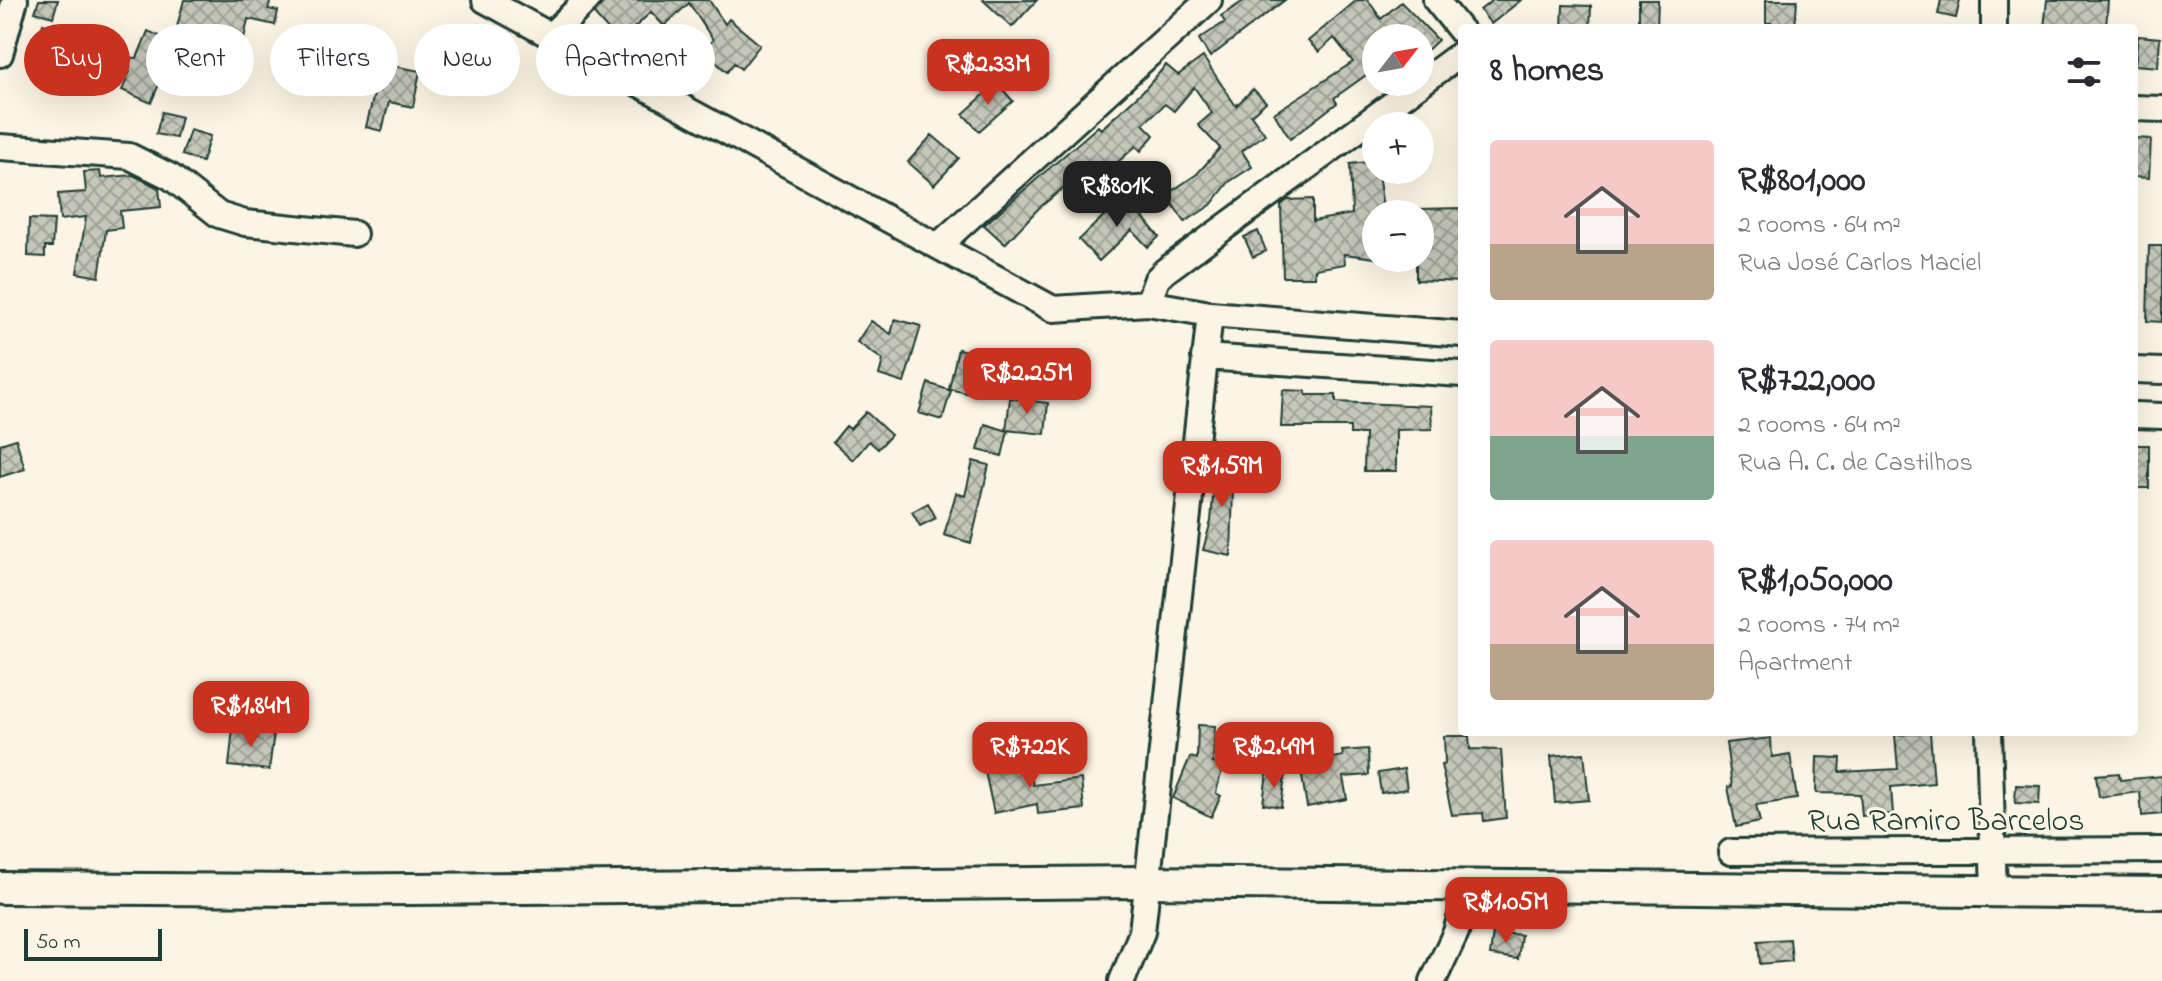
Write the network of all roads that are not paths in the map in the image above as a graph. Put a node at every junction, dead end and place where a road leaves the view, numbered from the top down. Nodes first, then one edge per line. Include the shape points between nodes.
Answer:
1 (15, 0) edge
2 (485, 0) edge
3 (587, 0) edge
4 (1209, 0) edge
5 (1994, 0) edge
6 (1443, 2) edge
7 (562, 24) edge
8 (1994, 24) edge
9 (1458, 26) edge
10 (536, 28) edge
11 (0, 54) edge
12 (1458, 56) edge
13 (662, 96) edge
14 (2138, 108) edge
15 (2162, 109) edge
16 (0, 147) edge
17 (354, 234) dead end
18 (939, 245) junction
19 (1148, 303) junction
20 (1210, 314) junction
21 (1458, 334) edge
22 (1204, 357) junction
23 (2138, 370) edge
24 (2162, 371) edge
25 (1458, 374) edge
26 (2138, 415) edge
27 (2162, 416) edge
28 (1989, 736) edge
29 (2162, 850) edge
30 (1992, 851) junction
31 (1731, 852) dead end
32 (1145, 882) junction
33 (1471, 883) junction
34 (0, 888) edge
35 (1994, 893) junction
36 (2162, 893) edge
37 (1122, 981) edge
38 (1433, 981) edge

1 - 11 street
2 - 10 street
3 - 7 street
4 - 18 street
5 - 8 street
6 - 9 street
12 - 19 street via 1165,271
13 - 18 street
14 - 15 street
16 - 17 street via 129,156 171,177 219,215 245,223
18 - 19 street via 1053,309
19 - 20 street
20 - 21 street
20 - 22 street
22 - 25 street
22 - 32 street
23 - 24 street
26 - 27 street
28 - 30 street
29 - 30 street, Rua Ramiro Barcelos
30 - 31 street, Rua Ramiro Barcelos
30 - 35 street
32 - 33 main road
32 - 34 main road
32 - 37 street via 1142,932
33 - 35 main road
33 - 38 street
35 - 36 main road

